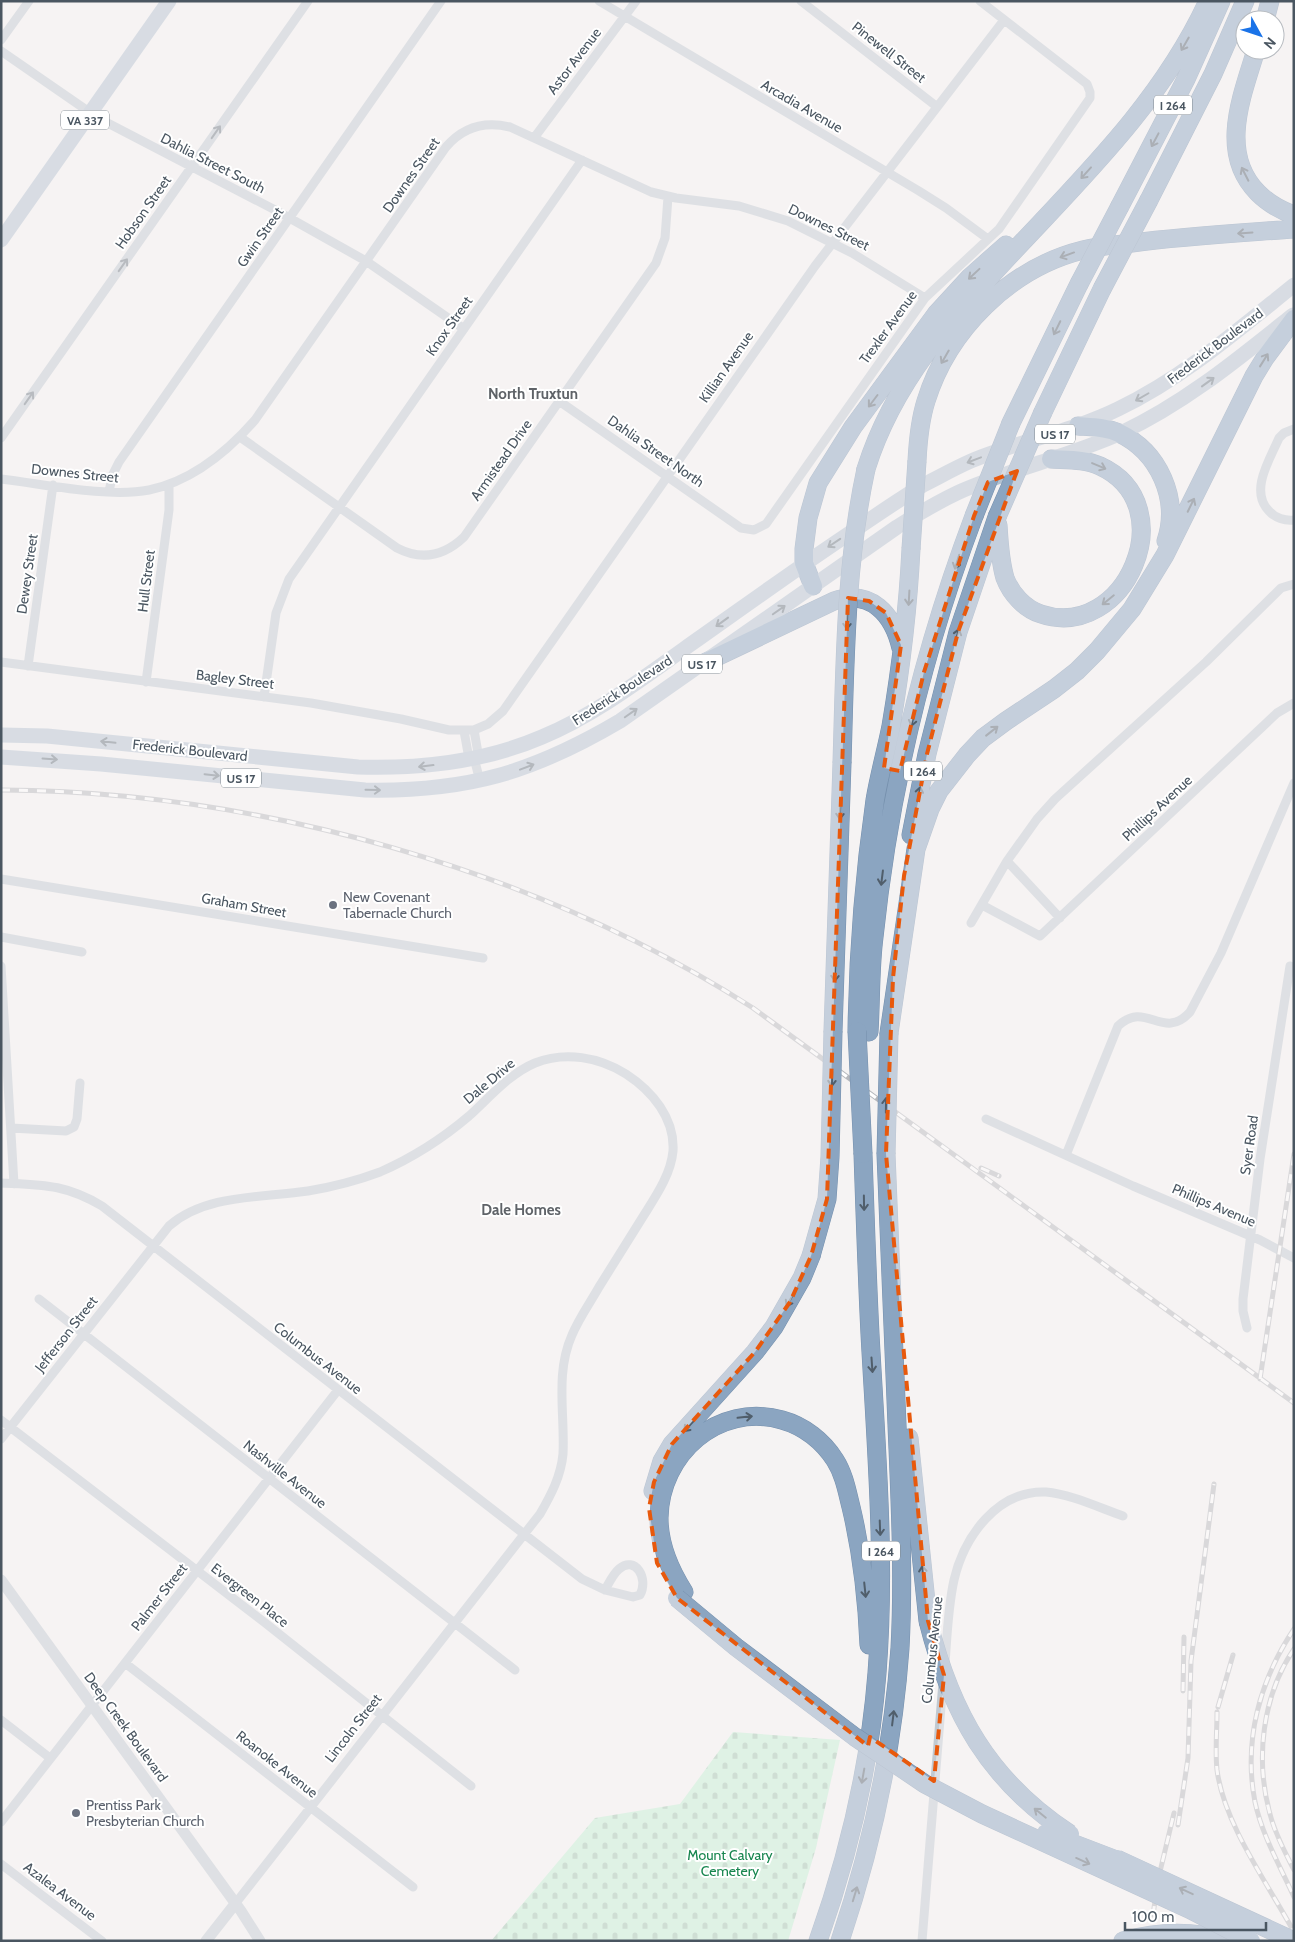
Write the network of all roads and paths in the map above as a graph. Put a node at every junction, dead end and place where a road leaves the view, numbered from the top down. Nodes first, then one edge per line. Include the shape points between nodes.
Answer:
1 (29, 1) edge
2 (169, 1) edge
3 (308, 1) edge
4 (441, 1) edge
5 (599, 1) edge
6 (636, 1) edge
7 (801, 1) edge
8 (980, 1) edge
9 (1208, 1) edge
10 (1221, 1) edge
11 (1245, 1) edge
12 (624, 17) junction
13 (1004, 20) junction
14 (1, 40) edge
15 (1, 50) edge
16 (1253, 60) edge
17 (936, 106) junction
18 (90, 113) junction
19 (534, 138) junction
20 (582, 160) junction
21 (191, 168) junction
22 (886, 172) junction
23 (668, 197) junction
24 (1064, 197) junction
25 (1294, 215) edge
26 (290, 218) junction
27 (1294, 230) edge
28 (988, 239) junction
29 (1, 240) edge
30 (832, 243) junction
31 (366, 261) junction
32 (1294, 286) edge
33 (925, 298) junction
34 (1294, 314) edge
35 (1294, 319) edge
36 (464, 329) junction
37 (559, 401) junction
38 (1078, 426) junction
39 (1294, 429) edge
40 (1120, 433) junction
41 (240, 437) junction
42 (1, 438) edge
43 (1051, 459) junction
44 (667, 476) junction
45 (1, 479) edge
46 (168, 484) junction
47 (53, 485) junction
48 (109, 492) junction
49 (340, 507) junction
50 (997, 517) junction
51 (1294, 520) edge
52 (737, 525) joint
53 (804, 563) junction
54 (1152, 579) junction
55 (1294, 584) edge
56 (813, 586) junction
57 (902, 654) junction
58 (1, 662) edge
59 (704, 663) junction
60 (28, 666) junction
61 (146, 682) junction
62 (264, 697) junction
63 (1294, 703) edge
64 (469, 731) junction
65 (1, 735) edge
66 (1, 757) edge
67 (474, 758) junction
68 (480, 781) junction
69 (1294, 783) edge
70 (1007, 862) junction
71 (1, 879) edge
72 (982, 905) junction
73 (1060, 918) junction
74 (971, 923) dead end
75 (1, 937) edge
76 (82, 952) dead end
77 (483, 958) dead end
78 (1, 966) edge
79 (1290, 966) dead end
80 (863, 1031) junction
81 (889, 1033) junction
82 (3, 1035) edge
83 (80, 1083) dead end
84 (986, 1119) dead end
85 (11, 1128) junction
86 (886, 1154) junction
87 (1066, 1156) junction
88 (1, 1183) edge
89 (14, 1184) junction
90 (1251, 1236) junction
91 (153, 1246) junction
92 (1294, 1258) edge
93 (39, 1299) dead end
94 (1247, 1328) dead end
95 (84, 1334) junction
96 (338, 1390) junction
97 (1, 1420) edge
98 (10, 1427) junction
99 (1, 1439) edge
100 (268, 1479) junction
101 (1123, 1516) dead end
102 (523, 1534) junction
103 (197, 1571) junction
104 (1, 1580) edge
105 (605, 1590) junction
106 (680, 1595) junction
107 (453, 1623) junction
108 (125, 1663) junction
109 (515, 1670) dead end
110 (92, 1706) junction
111 (873, 1713) junction
112 (382, 1715) junction
113 (1, 1720) edge
114 (50, 1758) junction
115 (471, 1786) dead end
116 (310, 1807) junction
117 (1, 1822) edge
118 (1, 1864) edge
119 (1127, 1864) junction
120 (413, 1887) dead end
121 (235, 1904) junction
122 (102, 1941) edge
123 (206, 1941) edge
124 (260, 1941) edge
125 (818, 1941) edge
126 (840, 1941) edge
127 (922, 1941) edge
128 (1123, 1941) edge
129 (1226, 1941) edge
130 (1251, 1941) edge
131 (1294, 1941) edge

1 - 14 street
2 - 18 main road, VA 337
21 -> 3 street, Hobson Street
4 - 26 street, Gwin Street
5 - 12 street, Arcadia Avenue
6 - 12 street, Astor Avenue
7 - 17 street, Pinewell Street
8 - 13 street
9 -> 24 highway via 1165,77 1113,144
10 -> 80 highway, I 264, bridge via 1182,87 1079,284 1012,423 963,546 924,672 896,791 883,866
11 - 50 highway, I 264, bridge via 1213,74 1102,289
12 - 19 street, Astor Avenue
12 - 22 street, Arcadia Avenue
13 - 17 street, Killian Avenue
13 - 28 street, Trexler Avenue via 1084,82 1090,92 1087,103 999,229
15 - 18 street, Dahlia Street South
25 -> 16 highway via 1276,207 1254,189 1237,154 1238,112
17 - 22 street, Killian Avenue
18 - 21 street, Dahlia Street South
18 - 29 main road, VA 337
19 - 20 street, Downes Street
19 - 31 street, Downes Street via 499,124 477,126 459,134 446,147
20 - 23 street, Downes Street via 633,185
20 - 36 street, Knox Street
21 - 26 street, Dahlia Street South
42 -> 21 street, Hobson Street
22 - 28 street, Arcadia Avenue via 946,208
22 - 30 street, Killian Avenue
23 - 30 street, Downes Street via 722,203 764,213
23 - 37 street, Armistead Drive via 664,238 656,263
24 -> 53 highway via 970,277 936,314 853,427 818,483 811,501
24 -> 106 highway, bridge via 965,303 922,356 883,423 866,469 857,512 849,583 827,1199 802,1278 774,1327 672,1444 654,1482 649,1508 650,1536 663,1576
26 - 31 street, Dahlia Street South
26 - 48 street, Gwin Street via 119,462
27 -> 57 highway, bridge via 1166,239 1084,249 1024,276 980,311 943,361 925,402 918,440 908,614
28 - 33 street, Trexler Avenue
30 - 33 street, Downes Street
30 - 44 street, Killian Avenue
31 - 36 street, Dahlia Street South
31 - 41 street, Downes Street
32 -> 38 main road, Frederick Boulevard / US 17 via 1170,380 1117,410
33 - 52 street, Trexler Avenue via 766,524 754,530
40 -> 34 main road, Frederick Boulevard / US 17 via 1200,388
54 -> 35 highway via 1254,376
36 - 49 street, Knox Street
37 - 44 street, Dahlia Street North
37 - 49 street, Armistead Drive via 464,537 448,550 430,556 406,553
38 - 40 highway
38 -> 53 main road, Frederick Boulevard / US 17 via 949,471 898,500
39 - 51 street via 1279,438 1260,486 1266,509 1281,519
40 - 43 main road, Frederick Boulevard / US 17
40 - 54 highway via 1147,454 1168,490 1171,522
41 - 46 street, Downes Street via 213,460
41 - 49 street, Armistead Drive
43 -> 50 highway via 1099,466 1120,479 1130,490 1140,511 1141,541 1135,565 1122,586 1102,605 1079,616 1056,617 1037,613 1018,600 1005,578
43 - 56 main road, Frederick Boulevard / US 17 via 958,493 926,509
44 - 52 street, Dahlia Street North
44 - 64 street, Killian Avenue via 503,711 488,724
45 - 47 street, Downes Street
46 - 48 street, Downes Street via 149,490
46 - 61 street, Hull Street via 169,510
47 - 48 street, Downes Street
47 - 60 street, Dewey Street
49 - 62 street via 281,597 273,629
81 -> 50 highway, I 264 via 904,876 926,754 958,632
53 - 56 highway
53 -> 67 main road, Frederick Boulevard / US 17 via 651,673 578,720 520,746
81 -> 54 highway via 916,849 939,790 983,738 1054,689 1097,651
55 - 70 street via 1281,588 1206,662 1055,800
59 -> 56 main road, Frederick Boulevard / US 17
57 - 59 highway via 897,633 886,613 869,601 852,598 834,601
57 - 80 highway via 876,798 864,894 858,960
58 - 60 street, Bagley Street
68 -> 59 main road, Frederick Boulevard / US 17 via 523,769 592,738
60 - 61 street, Bagley Street
61 - 62 street, Bagley Street
62 - 64 street, Bagley Street
63 - 73 street, Phillips Avenue via 1277,713
64 - 67 street via 478,753
67 -> 65 main road, Frederick Boulevard / US 17 via 414,767 358,767 47,736
66 -> 68 main road, Frederick Boulevard / US 17 via 364,790 435,788
67 - 68 street
69 - 87 street via 1221,953 1190,1012 1185,1018 1170,1024 1138,1016 1118,1026
70 - 72 street
70 - 73 street
71 - 77 street, Graham Street
72 - 73 street, Phillips Avenue via 1040,936
72 - 74 street
75 - 76 street
78 - 82 street
79 - 90 street, Syer Road
80 -> 111 highway, I 264, bridge via 863,1154 880,1541 880,1628
86 -> 81 highway, I 264, bridge
82 - 85 street
83 - 85 street via 74,1127 66,1131
84 - 87 street, Phillips Avenue
85 - 89 street
119 -> 86 highway, bridge via 1077,1839 1034,1809 1001,1775 976,1740 958,1712 945,1681 928,1621 910,1456
126 -> 86 highway, I 264 via 878,1806 900,1649 901,1547
87 - 90 street, Phillips Avenue
88 - 89 street, Columbus Avenue
89 - 91 street, Columbus Avenue via 55,1186 87,1197
90 - 92 street, Phillips Avenue
90 - 94 street, Syer Road via 1243,1299
91 - 95 street, Jefferson Street
91 - 96 street, Columbus Avenue
91 - 102 street, Dale Drive via 179,1217 200,1206 329,1188 399,1164 467,1118 511,1078 535,1063 559,1057 590,1058 634,1080 659,1104 666,1117 672,1138 670,1166 572,1334 562,1375 563,1455 560,1471 540,1514
93 - 95 street, Nashville Avenue
95 - 98 street, Jefferson Street
95 - 100 street, Nashville Avenue
96 - 100 street, Palmer Street
96 - 102 street, Columbus Avenue
97 - 98 street, Evergreen Place
98 - 99 street, Jefferson Street
98 - 103 street, Evergreen Place
100 - 103 street, Palmer Street
100 - 107 street, Nashville Avenue
101 - 127 street, Columbus Avenue via 1059,1494 1039,1492 1017,1496 982,1522 961,1561 951,1596
102 - 105 street, Columbus Avenue via 582,1579
102 - 107 street, Lincoln Street
103 - 108 street, Palmer Street
103 - 112 street, Evergreen Place
104 - 110 street, Deep Creek Boulevard
105 - 105 street, Columbus Avenue via 619,1569 625,1566 639,1570 644,1578 640,1595 633,1598
106 -> 111 highway via 664,1550 659,1517 665,1485 679,1457 702,1433 729,1419 760,1416 789,1422 803,1429 816,1437 835,1460 849,1496 862,1558
106 - 119 highway, bridge via 935,1782 1018,1822
106 -> 130 highway, bridge via 736,1647 839,1725 925,1784 989,1818 1204,1916
107 - 109 street, Nashville Avenue
107 - 112 street, Lincoln Street
108 - 110 street, Palmer Street
108 - 116 street, Roanoke Avenue
110 - 114 street, Palmer Street
110 - 121 street, Deep Creek Boulevard
111 -> 125 highway, I 264 via 851,1835
112 - 115 street, Evergreen Place
112 - 116 street, Lincoln Street
113 - 114 street
114 - 117 street, Palmer Street
116 - 120 street, Roanoke Avenue
116 - 121 street, Lincoln Street
118 - 122 street, Azalea Avenue
131 -> 119 highway, bridge
121 - 123 street, Lincoln Street
121 - 124 street, Deep Creek Boulevard
128 - 129 highway via 1174,1933 1204,1935

